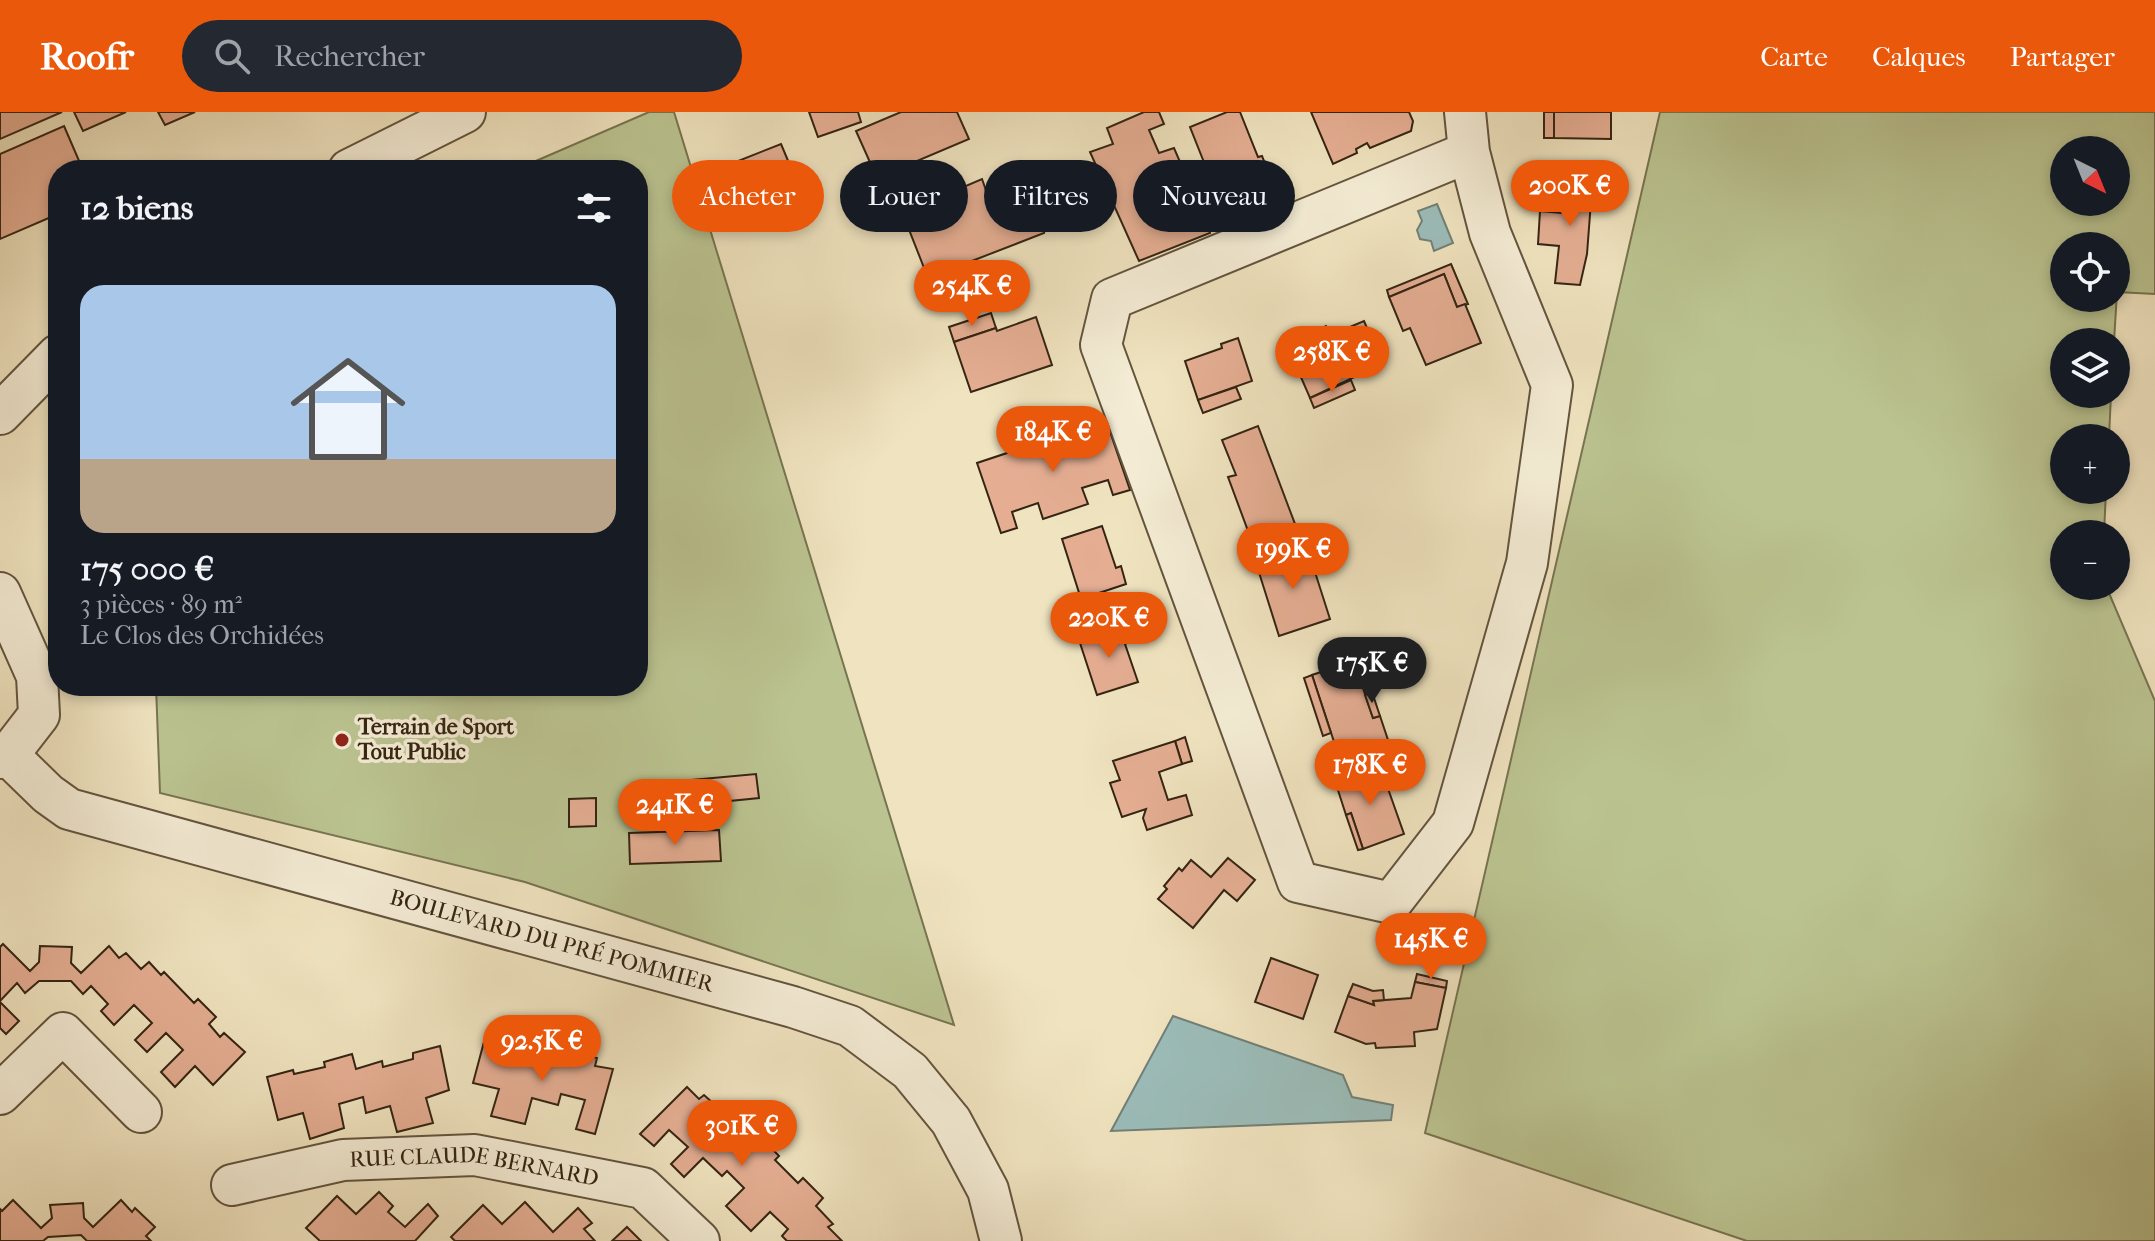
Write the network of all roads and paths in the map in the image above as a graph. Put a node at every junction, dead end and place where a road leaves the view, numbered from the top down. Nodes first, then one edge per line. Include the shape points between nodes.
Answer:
1 (465, 112) edge
2 (1465, 112) edge
3 (1469, 152) junction
4 (369, 160) edge
5 (48, 365) edge
6 (0, 414) edge
7 (0, 593) edge
8 (4, 756) edge
9 (0, 1094) edge
10 (141, 1112) dead end
11 (232, 1185) dead end
12 (699, 1241) edge
13 (1001, 1241) edge

1 - 4 street
2 - 3 street
3 - 3 street via 1112,299 1101,345 1298,882 1391,903 1453,823 1527,563 1552,385 1490,233
5 - 6 street
7 - 8 street via 37,676 39,715
8 - 13 street, BOULEVARD DU PRÉ POMMIER via 69,809 850,1026 910,1071 951,1121 988,1190
9 - 10 street via 63,1033
11 - 12 street, RUE CLAUDE BERNARD via 343,1160 475,1155 643,1188

